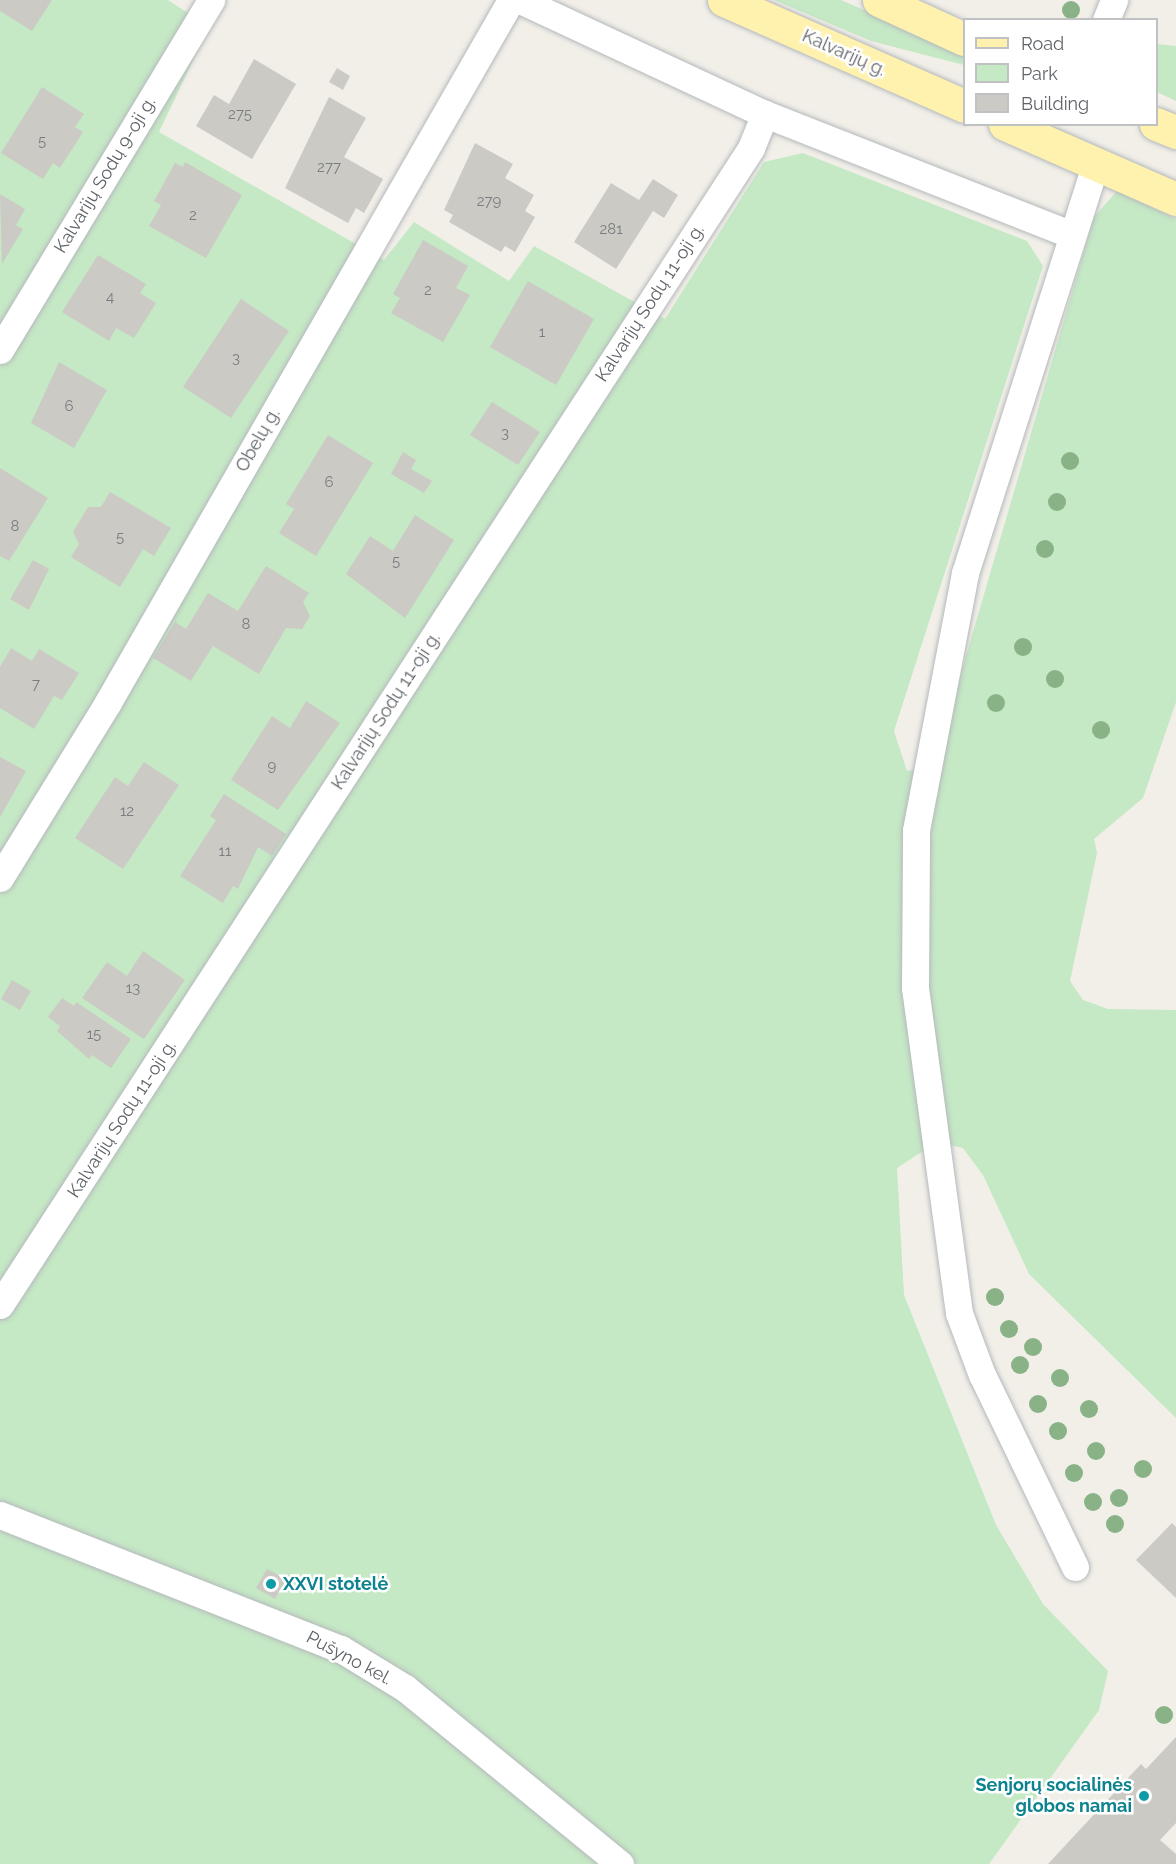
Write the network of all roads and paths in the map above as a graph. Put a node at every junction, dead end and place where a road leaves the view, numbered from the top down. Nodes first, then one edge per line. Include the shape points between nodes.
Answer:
1 (211, 0) edge
2 (511, 0) edge
3 (520, 0) edge
4 (724, 0) edge
5 (879, 0) edge
6 (1114, 0) edge
7 (1107, 18) edge
8 (963, 39) edge
9 (963, 106) edge
10 (765, 114) junction
11 (1158, 125) edge
12 (1014, 126) edge
13 (1176, 132) edge
14 (1060, 136) edge
15 (1095, 165) junction
16 (1176, 199) edge
17 (1070, 234) junction
18 (0, 350) edge
19 (0, 878) edge
20 (0, 1305) edge
21 (0, 1515) edge
22 (1075, 1567) dead end
23 (620, 1864) edge

1 - 18 street, Kalvarijų Sodų 9-oji g.
2 - 19 street, Obelų g. via 107,704
3 - 10 street
4 - 9 main road, Kalvarijų g.
5 - 8 main road
6 - 7 street
10 - 17 street
10 - 20 street, Kalvarijų Sodų 11-oji g. via 744,158
11 - 13 main road
12 - 14 main road
14 - 15 main road
15 - 16 main road
15 - 17 street
17 - 22 street via 965,573 915,830 915,988 959,1313 987,1386
21 - 23 street, Pušyno kel. via 340,1649 405,1688

